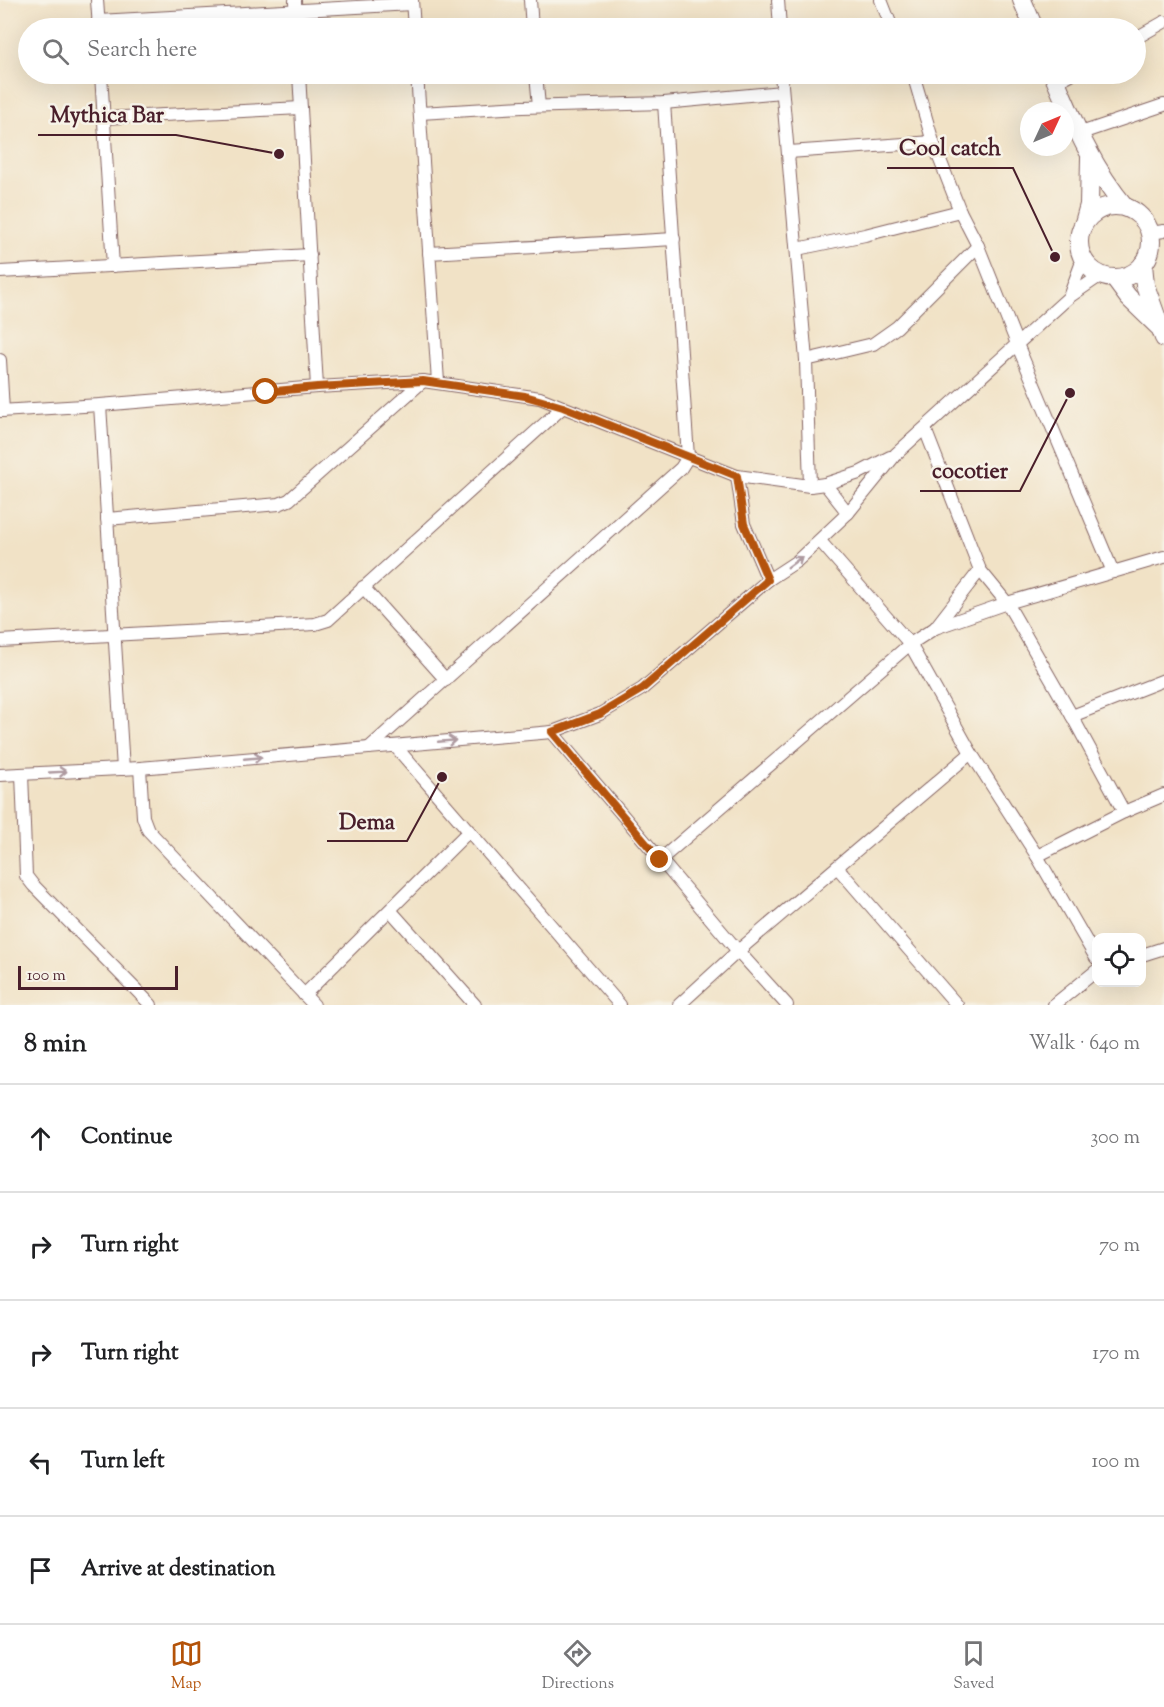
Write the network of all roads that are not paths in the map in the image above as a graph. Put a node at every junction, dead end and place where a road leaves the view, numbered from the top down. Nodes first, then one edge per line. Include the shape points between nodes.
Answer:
1 (97, 0) edge
2 (530, 0) edge
3 (778, 0) edge
4 (881, 0) edge
5 (1022, 0) edge
6 (412, 2) edge
7 (295, 5) edge
8 (98, 18) edge
9 (167, 18) edge
10 (413, 18) edge
11 (531, 18) edge
12 (779, 18) edge
13 (888, 18) edge
14 (1030, 18) edge
15 (1164, 22) edge
16 (1146, 32) edge
17 (102, 84) edge
18 (300, 84) edge
19 (418, 84) edge
20 (537, 84) edge
21 (782, 84) edge
22 (916, 84) edge
23 (1062, 84) edge
24 (782, 92) junction
25 (664, 103) junction
26 (1164, 105) edge
27 (538, 106) junction
28 (301, 108) junction
29 (420, 113) junction
30 (104, 118) junction
31 (1078, 134) junction
32 (933, 142) junction
33 (789, 152) junction
34 (1090, 157) junction
35 (1126, 208) junction
36 (960, 211) junction
37 (1083, 224) junction
38 (1157, 232) edge
39 (674, 239) junction
40 (978, 246) junction
41 (797, 249) junction
42 (429, 253) junction
43 (310, 255) junction
44 (1083, 259) junction
45 (1143, 264) junction
46 (113, 266) junction
47 (0, 272) edge
48 (1107, 277) junction
49 (1069, 297) junction
50 (1161, 332) edge
51 (1017, 344) junction
52 (0, 360) edge
53 (806, 360) junction
54 (423, 381) junction
55 (438, 382) junction
56 (317, 387) junction
57 (100, 405) junction
58 (563, 407) junction
59 (2, 411) edge
60 (925, 429) junction
61 (896, 454) junction
62 (688, 457) junction
63 (737, 476) junction
64 (825, 484) junction
65 (810, 486) junction
66 (848, 513) junction
67 (107, 519) junction
68 (820, 541) junction
69 (1164, 557) edge
70 (980, 570) junction
71 (1113, 572) junction
72 (768, 580) junction
73 (363, 587) junction
74 (1007, 603) junction
75 (935, 628) junction
76 (115, 636) junction
77 (0, 641) edge
78 (910, 644) junction
79 (446, 680) junction
80 (1164, 680) edge
81 (1072, 716) junction
82 (552, 732) junction
83 (395, 746) junction
84 (369, 748) junction
85 (971, 753) junction
86 (140, 768) junction
87 (123, 769) junction
88 (22, 774) junction
89 (0, 775) edge
90 (1164, 795) edge
91 (1124, 812) junction
92 (469, 831) junction
93 (1037, 856) junction
94 (660, 860) junction
95 (837, 867) junction
96 (390, 910) junction
97 (1164, 948) edge
98 (738, 951) junction
99 (1092, 951) edge
100 (1146, 954) edge
101 (1092, 974) edge
102 (304, 995) junction
103 (151, 1005) edge
104 (314, 1005) edge
105 (475, 1005) edge
106 (620, 1005) edge
107 (679, 1005) edge
108 (787, 1005) edge
109 (957, 1005) edge
110 (1054, 1005) edge

1 - 8 street
2 - 11 street
3 - 12 street
4 - 13 street
5 - 14 street
6 - 7 street
6 - 10 street
7 - 9 street
15 - 16 street
17 - 30 street
18 - 28 street
19 - 29 street
20 - 27 street
21 - 24 street
22 - 32 street
23 - 31 street
24 - 25 street
24 - 33 street
25 - 27 street
25 - 39 street
26 - 31 street
27 - 29 street
28 - 30 street
28 - 43 street
29 - 42 street
30 - 46 street
31 - 34 street
32 - 33 street
32 - 36 street
33 - 41 street
34 - 35 street
34 - 37 street via 1089,205
35 - 37 street via 1101,208
35 - 38 street
36 - 40 street
36 - 41 street
37 - 44 street via 1079,235
38 - 45 street
39 - 42 street
39 - 62 street
40 - 51 street
40 - 53 street via 878,341 864,348
41 - 53 street
42 - 55 street
43 - 46 street
43 - 56 street
44 - 48 street via 1090,269
44 - 49 street
45 - 48 street via 1130,275
45 - 50 street via 1145,285
46 - 47 street
48 - 49 street
48 - 50 street
49 - 51 street
51 - 60 street
51 - 71 street
52 - 59 street
53 - 65 street
54 - 55 street
54 - 56 street
54 - 67 street via 289,500
55 - 58 street via 540,398
56 - 57 street
57 - 59 street
57 - 67 street
58 - 62 street
58 - 73 street
60 - 61 street
60 - 70 street
61 - 64 street via 859,473
61 - 66 street
62 - 63 street
62 - 79 street via 681,468
63 - 65 street
63 - 72 street via 744,524
64 - 65 street
64 - 66 street
66 - 68 street
67 - 76 street
72 -> 68 street
68 - 78 street
69 - 71 street
70 - 74 street
70 - 75 street
71 - 74 street
72 - 82 street via 642,689 600,714
73 - 76 street via 334,616 315,624
73 - 79 street
74 - 75 street
74 - 81 street
75 - 78 street
76 - 77 street
76 - 87 street
78 - 85 street
78 - 94 street
79 - 84 street
80 - 81 street
81 - 91 street
83 -> 82 street
82 - 94 street
83 - 84 street
83 - 92 street
86 -> 84 street
85 - 93 street
85 - 95 street
86 - 87 street
86 - 102 street via 143,817 148,830
88 -> 87 street
88 - 89 street
88 - 103 street via 26,876
90 - 91 street
91 - 93 street
92 - 96 street
92 - 106 street
93 - 99 street
94 - 98 street
95 - 98 street
95 - 109 street
96 - 102 street
96 - 105 street
97 - 100 street
98 - 107 street
98 - 108 street
101 - 110 street
102 - 104 street

